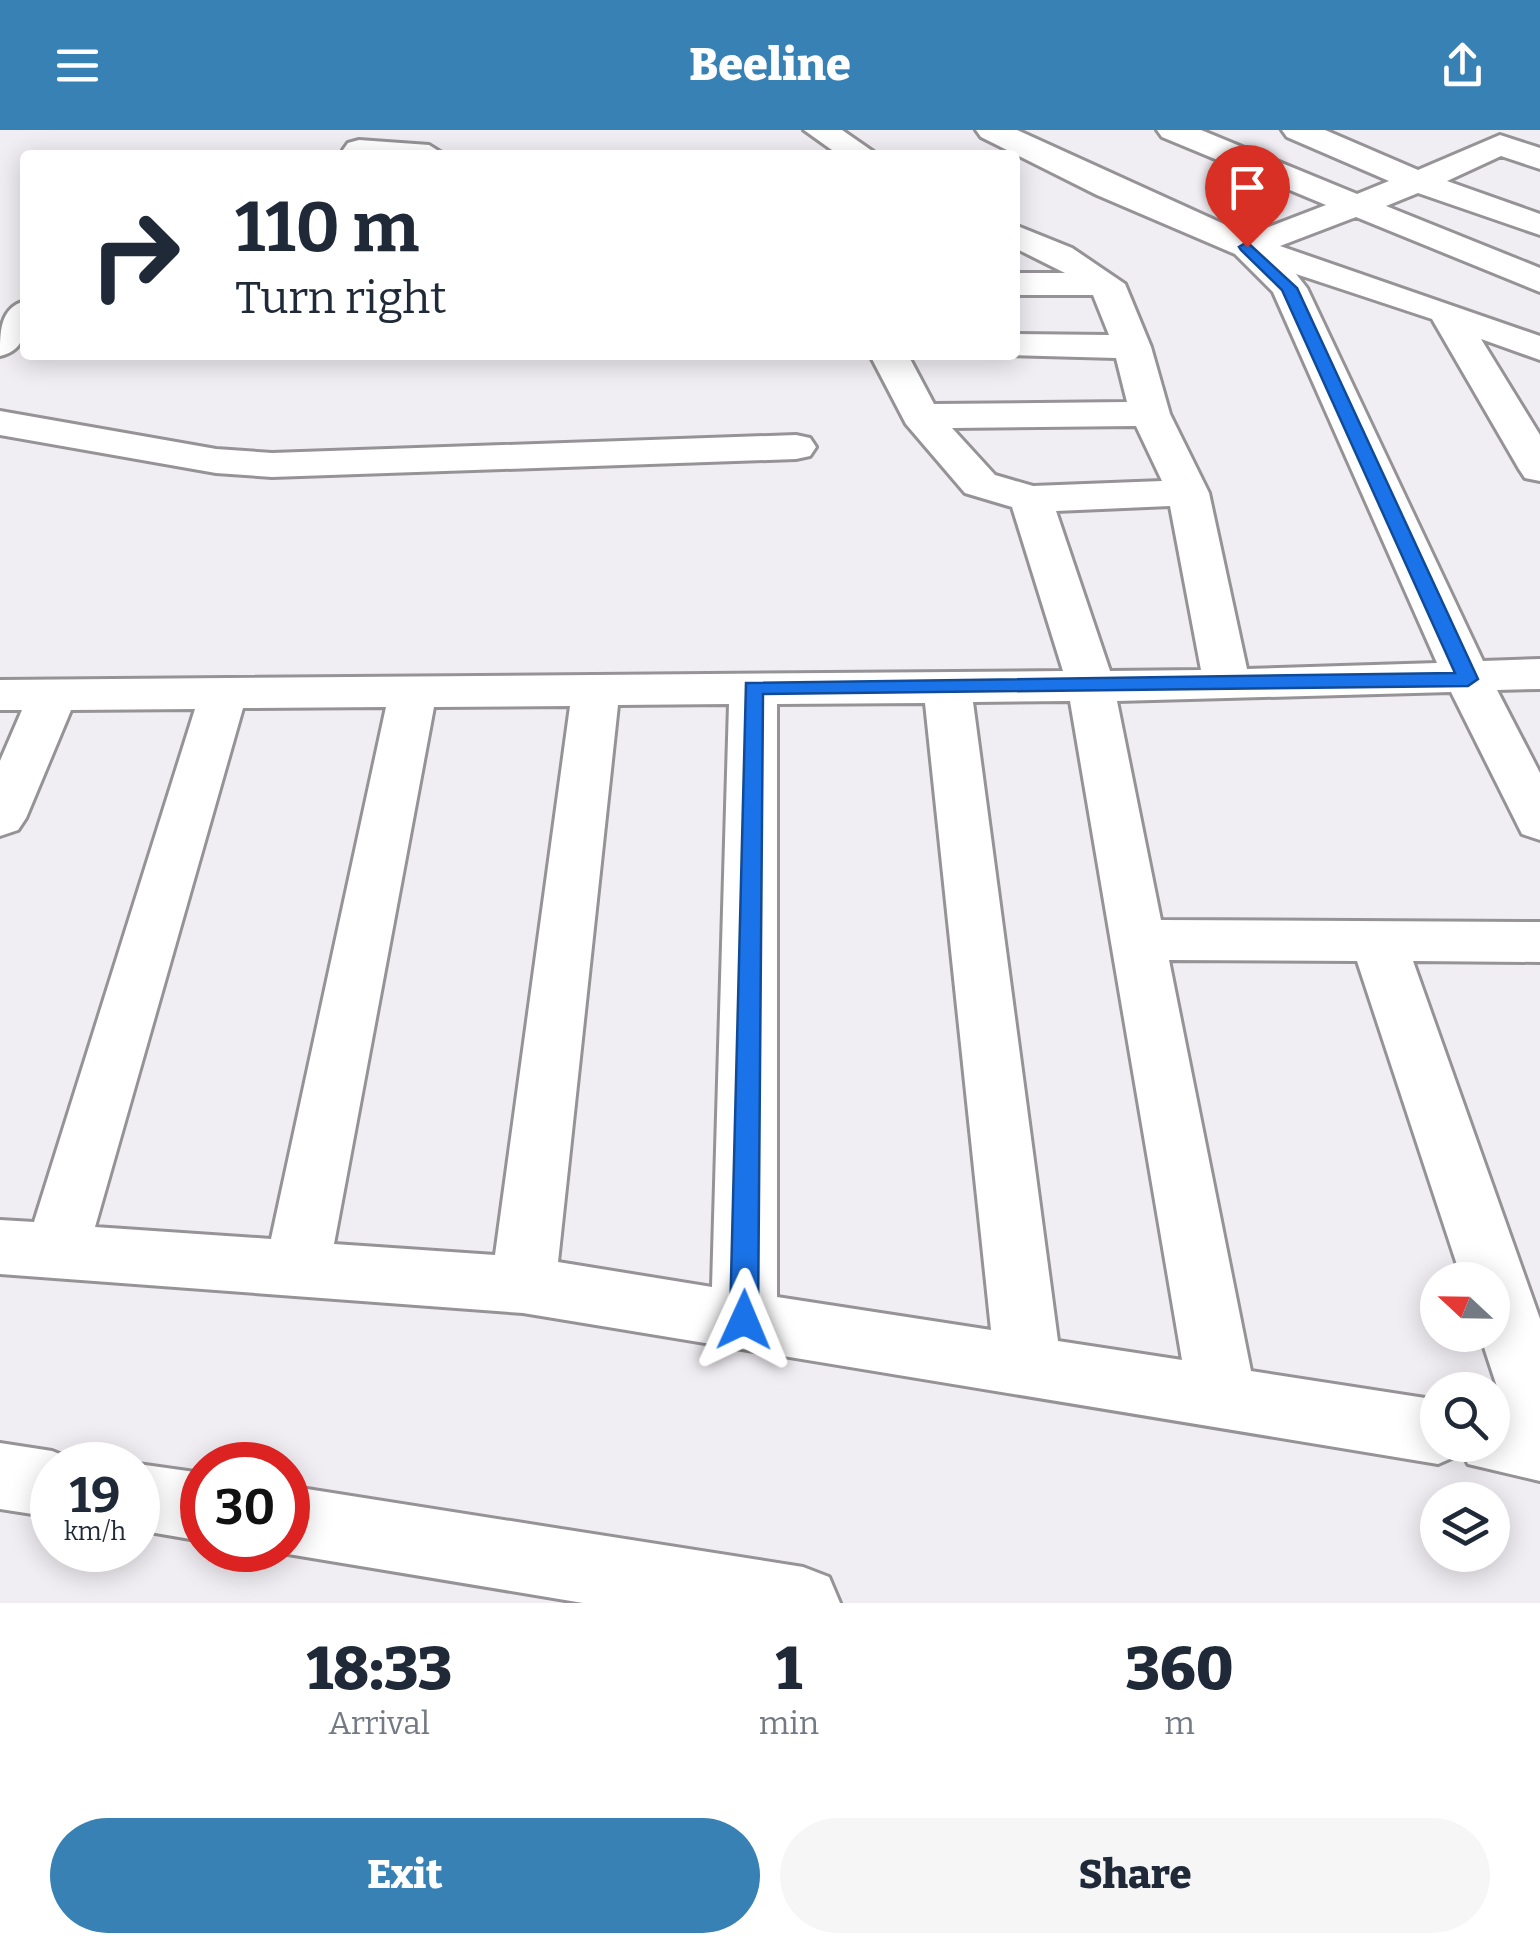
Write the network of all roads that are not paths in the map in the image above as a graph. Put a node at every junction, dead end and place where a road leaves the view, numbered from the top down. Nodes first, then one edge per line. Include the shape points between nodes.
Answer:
1 (820, 130) edge
2 (992, 130) edge
3 (1173, 130) edge
4 (1298, 130) edge
5 (1494, 136) edge
6 (356, 145) edge
7 (392, 150) edge
8 (854, 150) edge
9 (1540, 159) edge
10 (1418, 182) junction
11 (1108, 188) junction
12 (1354, 208) junction
13 (1034, 222) edge
14 (1540, 226) edge
15 (1247, 247) junction
16 (1540, 281) edge
17 (1020, 284) edge
18 (1107, 284) junction
19 (1446, 312) junction
20 (20, 319) edge
21 (0, 346) edge
22 (1020, 346) edge
23 (1132, 347) junction
24 (1540, 350) edge
25 (892, 360) edge
26 (1150, 414) junction
27 (920, 416) junction
28 (0, 423) edge
29 (1526, 427) edge
30 (796, 446) dead end
31 (1540, 470) edge
32 (1188, 493) junction
33 (1031, 499) junction
34 (1540, 674) edge
35 (1468, 679) junction
36 (1090, 683) junction
37 (946, 685) junction
38 (1228, 685) junction
39 (753, 687) junction
40 (596, 689) junction
41 (414, 691) junction
42 (224, 693) junction
43 (53, 695) junction
44 (0, 696) edge
45 (1539, 816) edge
46 (0, 818) edge
47 (1137, 940) junction
48 (1378, 941) junction
49 (1540, 942) edge
50 (29, 1248) edge
51 (297, 1268) junction
52 (523, 1285) junction
53 (744, 1320) junction
54 (1028, 1364) junction
55 (1222, 1396) junction
56 (1540, 1415) edge
57 (1420, 1429) edge
58 (1510, 1444) edge
59 (1540, 1449) edge
60 (0, 1476) edge
61 (30, 1481) edge
62 (310, 1524) edge
63 (728, 1596) edge
64 (803, 1603) edge

1 - 8 street
2 - 11 street
3 - 12 street
4 - 10 street
5 - 9 street
5 - 10 street
6 - 7 street
10 - 12 street
10 - 14 street
11 - 13 street
11 - 15 street
12 - 15 street
12 - 16 street
13 - 18 street via 1060,255
15 - 19 street
15 - 35 street via 1289,288
17 - 18 street
18 - 23 street
19 - 24 street
19 - 29 street
20 - 21 street
22 - 23 street
23 - 26 street
25 - 27 street
26 - 27 street
26 - 32 street
27 - 33 street via 980,484
28 - 30 street via 272,465
29 - 31 street
32 - 33 street
32 - 38 street
33 - 36 street
34 - 35 street
35 - 38 street
35 - 45 street
36 - 37 street
36 - 38 street
36 - 47 street
37 - 39 street
37 - 54 street
39 - 40 street
39 - 53 street
40 - 41 street
40 - 52 street
41 - 42 street
41 - 51 street
42 - 43 street
42 - 50 street
43 - 44 street
43 - 46 street
47 - 48 street
47 - 55 street
48 - 49 street
48 - 56 street
50 - 51 street
51 - 52 street
52 - 53 street
53 - 54 street
54 - 55 street
55 - 57 street
58 - 59 street
60 - 61 street
62 - 63 street
63 - 64 street

